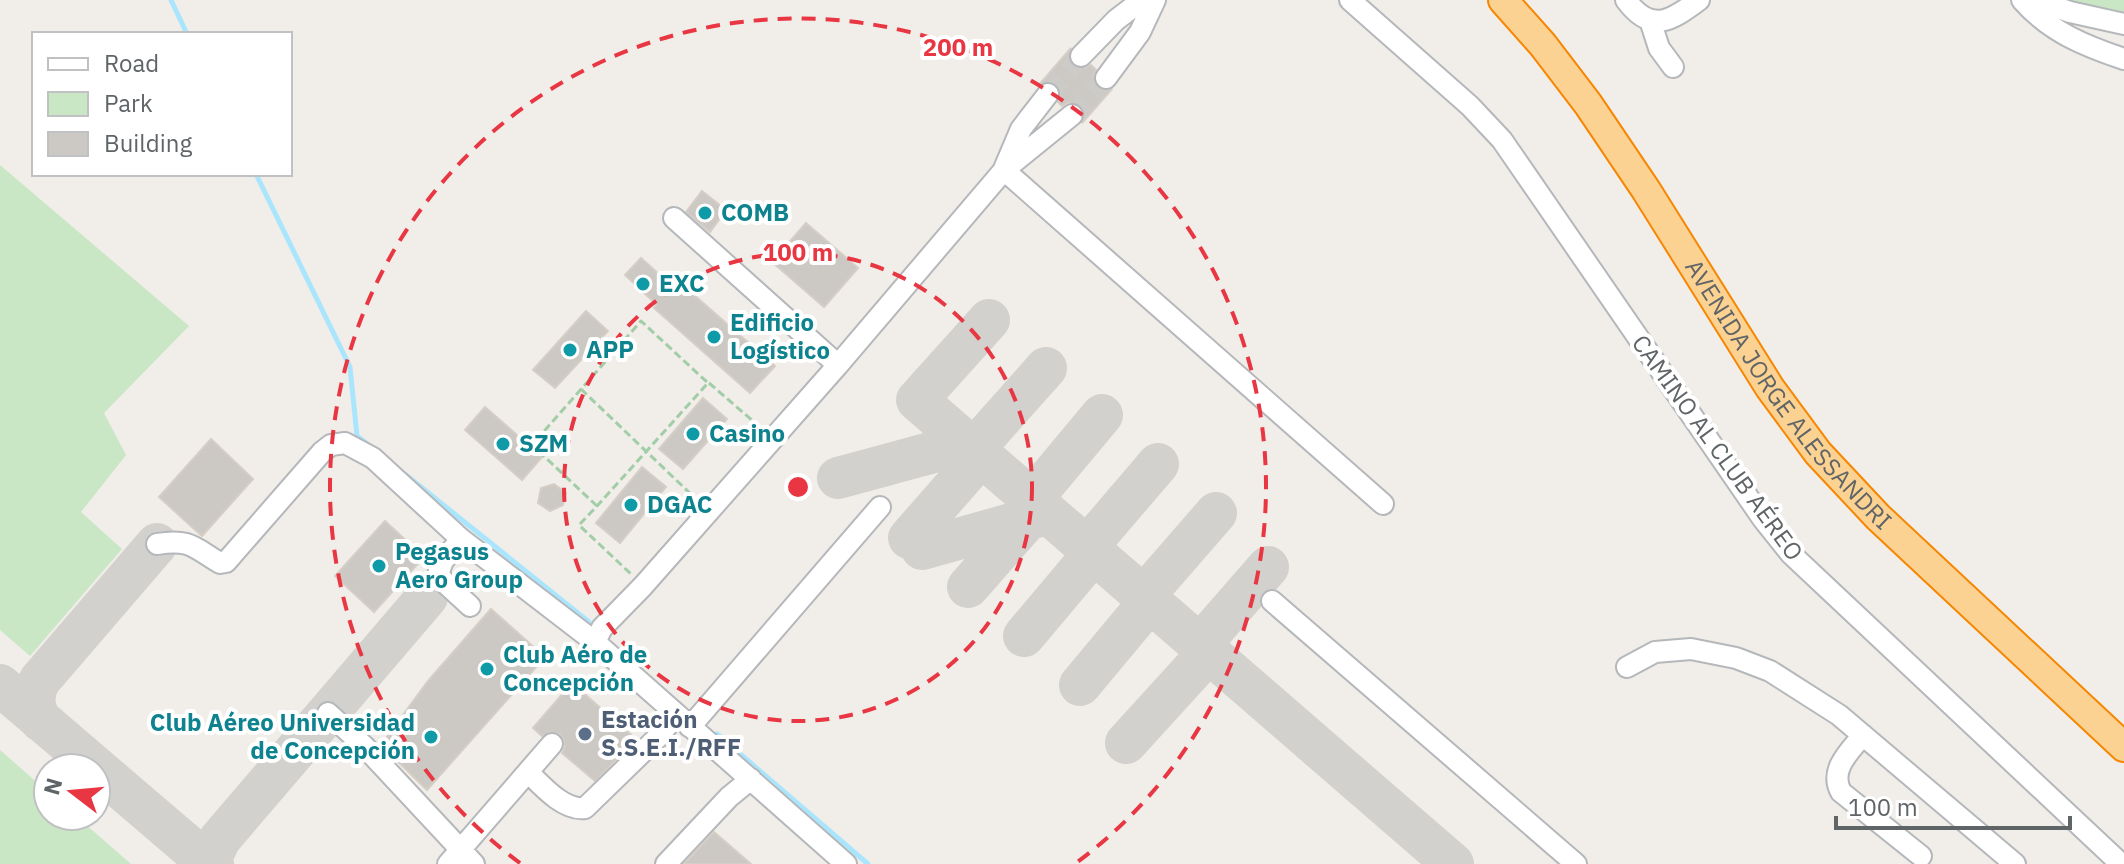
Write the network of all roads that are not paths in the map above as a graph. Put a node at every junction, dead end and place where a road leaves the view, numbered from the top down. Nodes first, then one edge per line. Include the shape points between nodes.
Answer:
1 (1142, 0) edge
2 (1155, 0) edge
3 (1350, 0) edge
4 (1503, 0) edge
5 (1626, 0) edge
6 (1699, 0) edge
7 (2022, 0) edge
8 (2035, 0) edge
9 (1650, 20) junction
10 (2124, 24) edge
11 (1081, 56) tunnel mouth
12 (2124, 59) edge
13 (1673, 67) dead end
14 (1106, 78) tunnel mouth
15 (1048, 94) tunnel mouth
16 (1072, 115) tunnel mouth
17 (1004, 170) junction
18 (674, 218) dead end
19 (838, 365) junction
20 (1383, 504) dead end
21 (880, 507) dead end
22 (461, 539) junction
23 (157, 544) dead end
24 (1272, 601) dead end
25 (470, 606) dead end
26 (595, 642) junction
27 (1627, 667) dead end
28 (328, 713) dead end
29 (683, 721) junction
30 (1863, 735) junction
31 (552, 744) dead end
32 (2124, 747) edge
33 (528, 772) junction
34 (751, 779) junction
35 (1921, 856) dead end
36 (461, 860) edge
37 (838, 862) edge
38 (666, 864) edge
39 (1576, 864) edge
40 (2015, 864) edge
41 (2121, 864) edge

1 - 11 street
2 - 14 street via 1140,32
3 - 41 street, CAMINO AL CLUB AÉREO via 1502,140 1791,554
4 - 32 highway, AVENIDA JORGE ALESSANDRI via 1603,126 1733,332 1818,453 1878,517
5 - 9 street
6 - 9 street via 1669,20
7 - 12 street via 2069,38
8 - 10 street
9 - 13 street via 1659,48
15 - 17 street via 1021,129
16 - 17 street
17 - 19 street
17 - 20 street
18 - 19 street
19 - 26 street
21 - 29 street
22 - 23 street via 373,458 339,443 331,445 226,562 184,542
22 - 25 street via 438,574
22 - 26 street
24 - 39 street
26 - 29 street
27 - 30 street via 1655,652 1691,649 1736,658 1770,671
28 - 36 street via 364,746
29 - 33 street via 658,737 585,808 574,809
29 - 34 street
30 - 35 street via 1838,771 1841,792
30 - 40 street
31 - 33 street
33 - 36 street
34 - 37 street
34 - 38 street

